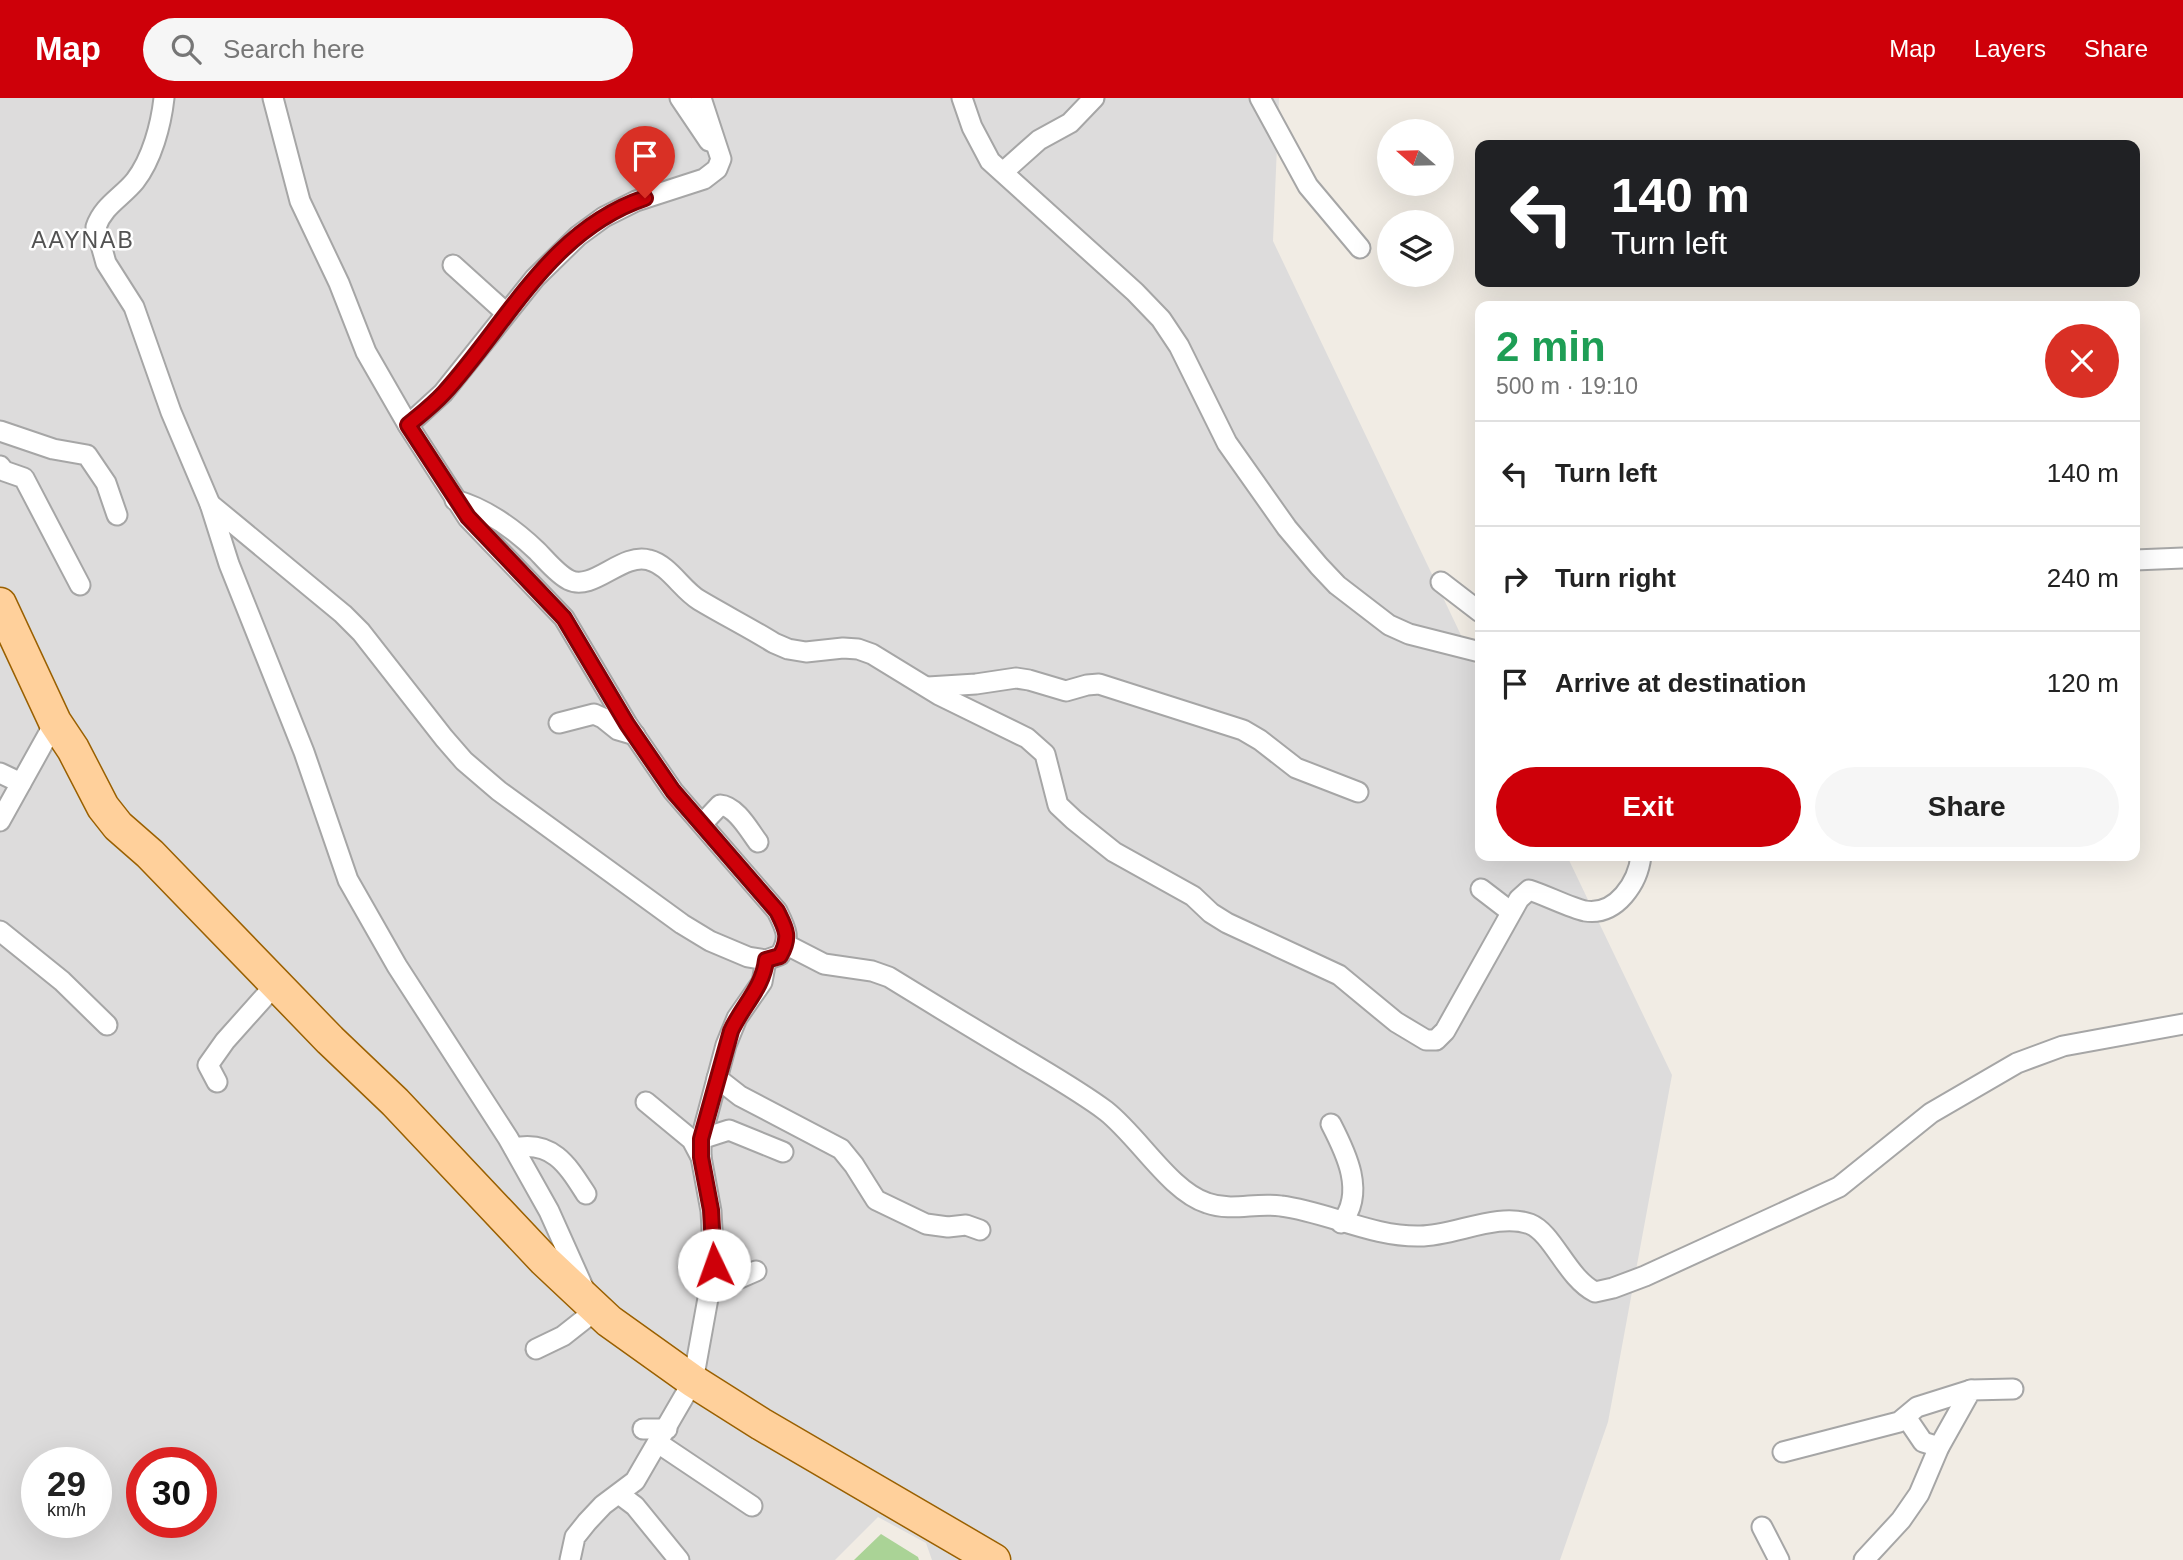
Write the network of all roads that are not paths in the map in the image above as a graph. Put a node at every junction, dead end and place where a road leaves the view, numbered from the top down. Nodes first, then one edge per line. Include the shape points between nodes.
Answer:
1 (164, 98) edge
2 (274, 98) edge
3 (680, 98) edge
4 (701, 98) edge
5 (962, 98) edge
6 (1094, 98) edge
7 (1260, 98) edge
8 (721, 159) junction
9 (1003, 172) junction
10 (1360, 248) dead end
11 (453, 265) dead end
12 (506, 313) junction
13 (408, 425) junction
14 (0, 431) edge
15 (0, 466) edge
16 (456, 500) junction
17 (209, 503) junction
18 (117, 515) dead end
19 (2183, 558) edge
20 (2140, 560) edge
21 (1441, 582) dead end
22 (80, 585) dead end
23 (0, 604) edge
24 (1475, 608) edge
25 (1475, 651) edge
26 (927, 687) junction
27 (55, 722) junction
28 (559, 723) dead end
29 (635, 736) junction
30 (0, 773) edge
31 (21, 783) junction
32 (1358, 792) dead end
33 (0, 821) edge
34 (703, 823) junction
35 (758, 842) dead end
36 (1641, 861) edge
37 (1480, 889) dead end
38 (1511, 912) junction
39 (0, 931) edge
40 (787, 945) junction
41 (766, 960) junction
42 (276, 984) junction
43 (2183, 1024) edge
44 (107, 1025) dead end
45 (717, 1078) junction
46 (217, 1082) dead end
47 (646, 1102) dead end
48 (1331, 1124) dead end
49 (514, 1148) junction
50 (701, 1148) junction
51 (783, 1152) dead end
52 (586, 1195) dead end
53 (1341, 1223) junction
54 (980, 1230) dead end
55 (756, 1271) dead end
56 (708, 1292) junction
57 (594, 1308) junction
58 (536, 1349) dead end
59 (693, 1381) junction
60 (2013, 1389) dead end
61 (1971, 1391) junction
62 (1906, 1417) junction
63 (643, 1429) dead end
64 (663, 1436) junction
65 (1939, 1447) junction
66 (1783, 1452) dead end
67 (619, 1494) junction
68 (752, 1506) dead end
69 (1762, 1527) dead end
70 (570, 1560) edge
71 (678, 1560) edge
72 (994, 1560) edge
73 (1779, 1560) edge
74 (1864, 1560) edge

1 - 17 street via 141,172 96,227 106,263 134,307
2 - 13 street via 300,201 366,352
3 - 8 street
4 - 8 street
5 - 9 street via 984,151
6 - 9 street
7 - 10 street via 1308,186
8 - 12 street via 704,180 636,201 604,217 553,259
9 - 25 street via 1161,319 1237,459 1337,585 1399,630
11 - 12 street
12 - 13 street via 443,393
13 - 16 street
14 - 18 street via 53,449 87,454 106,483
15 - 22 street via 24,478
16 - 26 street via 497,518 569,580 582,583 621,564 649,559 698,599 774,643 806,652 858,649
16 - 29 street via 483,535 564,618
17 - 41 street via 343,614 443,738 499,791 681,925 710,942
17 - 49 street via 348,880 397,966
19 - 20 street
21 - 24 street
23 - 27 main road
26 - 32 street via 1016,678 1066,691 1087,685 1113,687 1243,730 1296,768
26 - 38 street via 1037,745 1050,765 1058,805 1095,839 1193,896 1227,923 1339,975 1426,1040 1436,1040 1445,1031
27 - 31 street
27 - 42 main road via 118,825
28 - 29 street via 594,714
29 - 34 street via 673,791
30 - 31 street
31 - 33 street
34 - 35 street via 720,805 726,805
34 - 40 street via 777,911 786,928
36 - 38 street via 1630,890 1602,910 1585,911 1528,890
37 - 38 street
39 - 44 street
40 - 41 street via 780,956
40 - 53 street via 824,964 889,977 1037,1067 1106,1112 1174,1182 1204,1203 1232,1208 1279,1205
41 - 45 street via 762,982 731,1031
42 - 46 street via 208,1065
42 - 57 main road
43 - 53 street via 2063,1046 2017,1063 1931,1113 1839,1187 1605,1291 1595,1292 1580,1282 1538,1228 1521,1222 1421,1236
45 - 50 street
45 - 54 street via 740,1096 841,1149 876,1199 926,1224
47 - 50 street
48 - 53 street via 1345,1150 1352,1181 1352,1205
49 - 52 street via 525,1146 559,1156
49 - 57 street
50 - 51 street via 729,1130
50 - 56 street via 714,1265
55 - 56 street
56 - 59 street
57 - 58 street via 563,1336
57 - 59 main road
59 - 64 street
59 - 72 main road
60 - 61 street
61 - 62 street via 1917,1407
61 - 65 street
62 - 65 street via 1923,1442
62 - 66 street
63 - 64 street
64 - 67 street via 635,1482
64 - 68 street
65 - 74 street via 1919,1494
67 - 70 street via 575,1537
67 - 71 street via 635,1506
69 - 73 street

